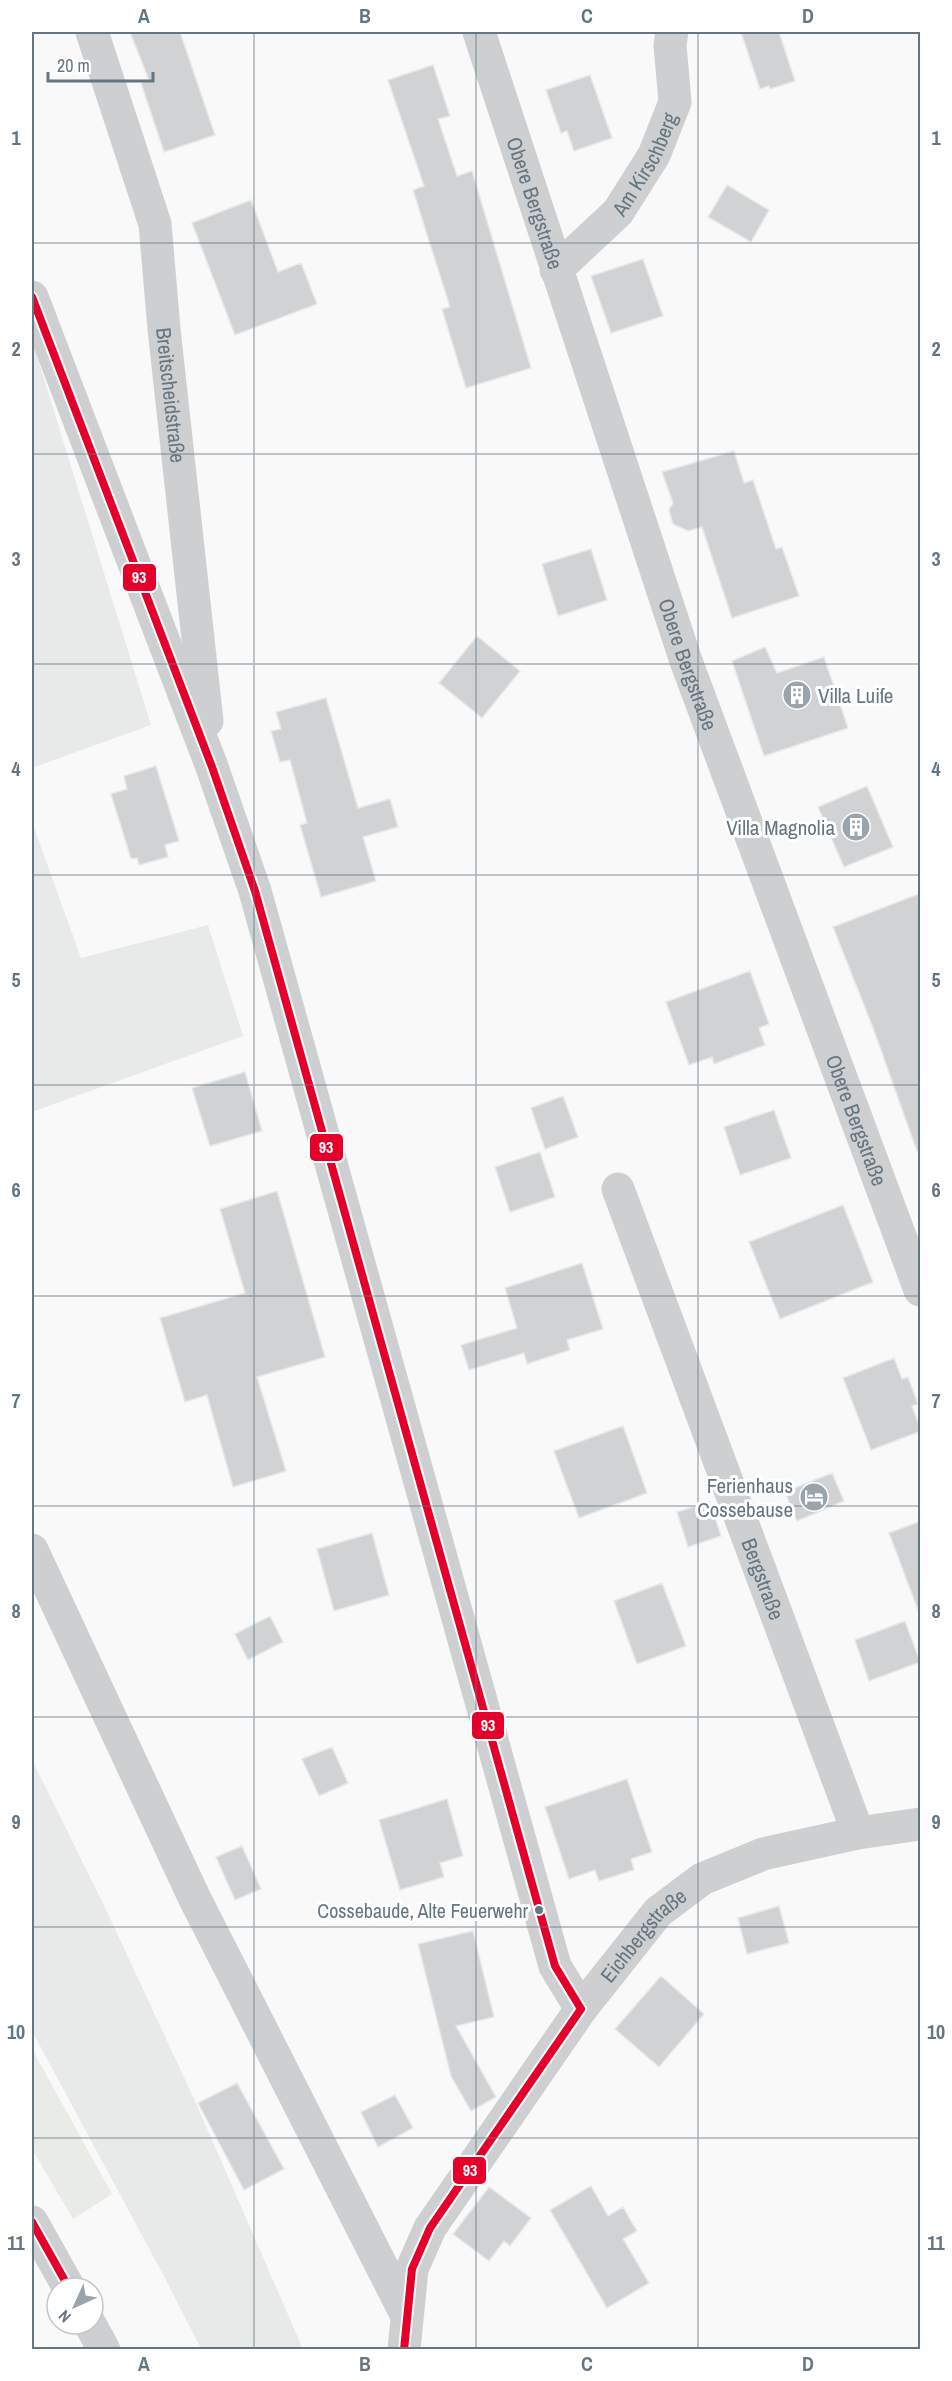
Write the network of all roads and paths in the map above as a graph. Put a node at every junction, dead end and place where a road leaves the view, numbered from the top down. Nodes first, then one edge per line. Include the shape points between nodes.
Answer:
1 (92, 32) edge
2 (479, 32) edge
3 (672, 32) edge
4 (556, 270) junction
5 (32, 297) edge
6 (212, 767) junction
7 (618, 1189) dead end
8 (921, 1290) edge
9 (32, 1550) edge
10 (921, 1824) edge
11 (858, 1833) junction
12 (581, 2009) junction
13 (32, 2222) edge
14 (62, 2276) edge
15 (406, 2314) junction
16 (404, 2349) edge

1 - 6 street, Breitscheidstraße via 155,224
2 - 4 street, Obere Bergstraße
3 - 4 street, Am Kirschberg via 675,102 654,155 618,212
4 - 8 street, Obere Bergstraße via 686,661
5 - 6 street, Breitscheidstraße
6 - 12 street, Breitscheidstraße via 258,902 555,1966
7 - 11 street, Bergstraße
9 - 15 street via 194,1897
10 - 11 street, Eichbergstraße
11 - 12 street, Eichbergstraße via 763,1854 702,1879 658,1912
12 - 15 street, Eichbergstraße via 430,2228 412,2269
13 - 14 street
15 - 16 street, Eichbergstraße

